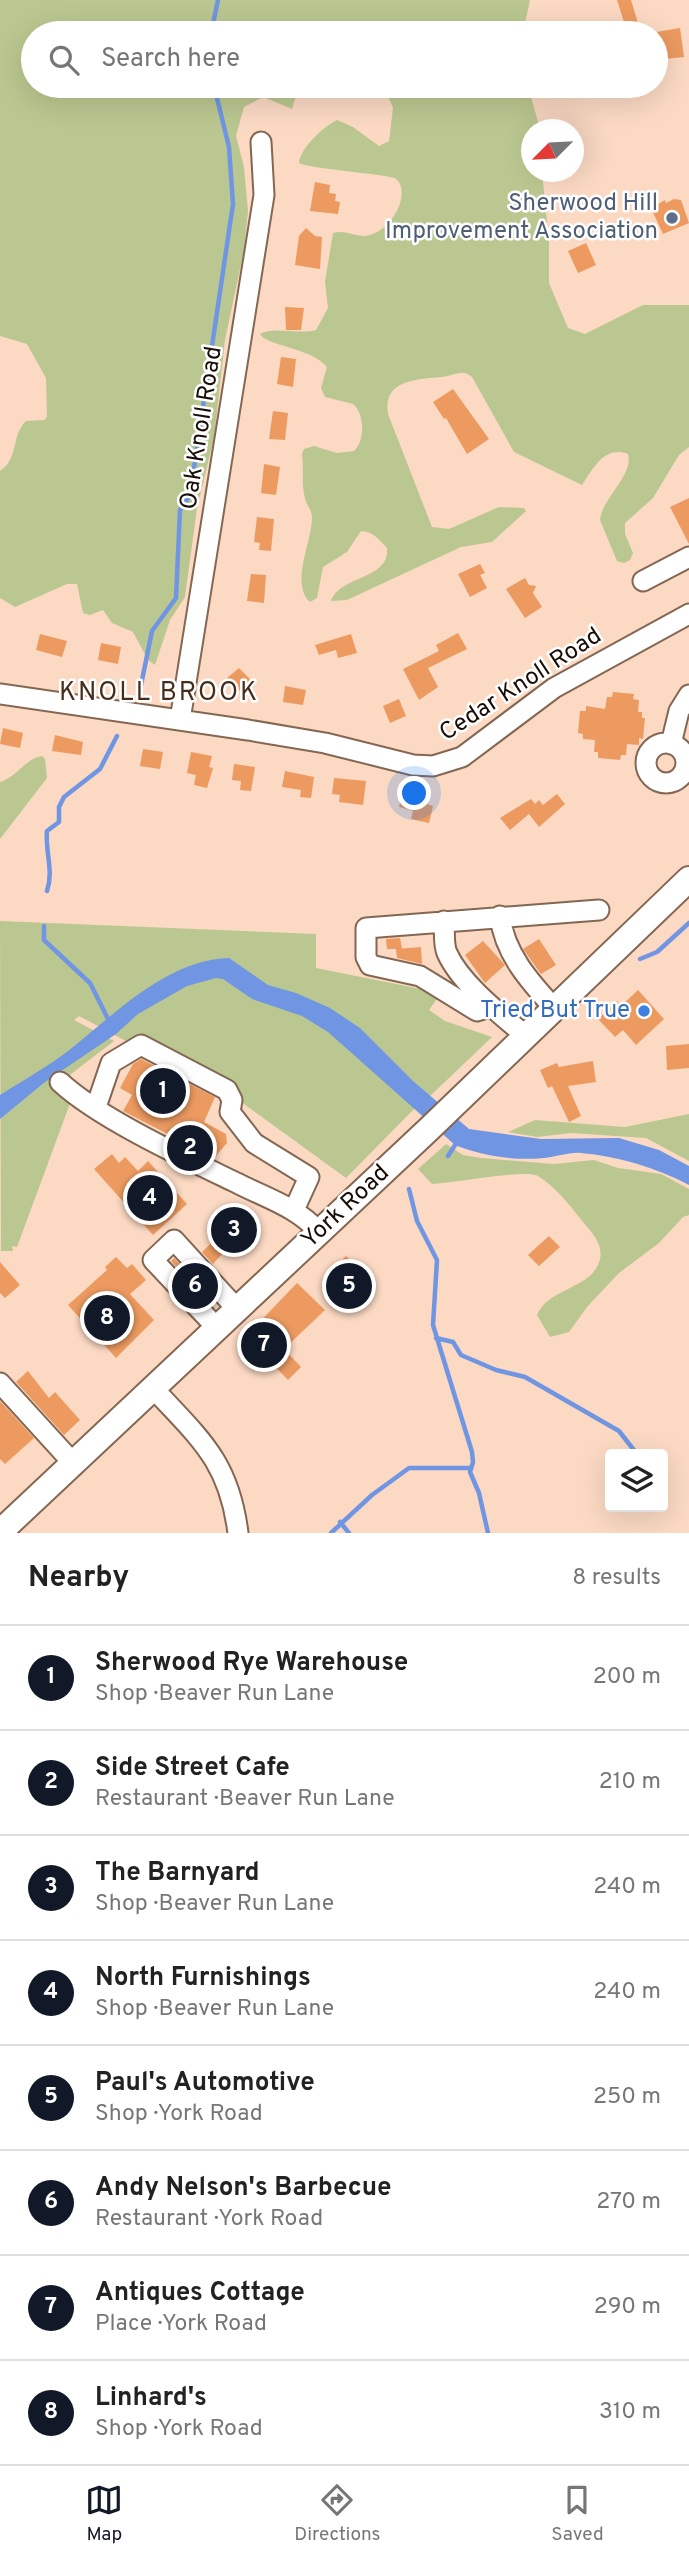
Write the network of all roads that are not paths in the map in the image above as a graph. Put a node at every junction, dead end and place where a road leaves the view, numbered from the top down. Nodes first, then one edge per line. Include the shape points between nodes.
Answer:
1 (261, 142) dead end
2 (689, 557) edge
3 (643, 581) dead end
4 (689, 614) edge
5 (0, 694) edge
6 (689, 695) edge
7 (180, 720) junction
8 (671, 744) dead end
9 (689, 879) edge
10 (599, 910) dead end
11 (500, 916) junction
12 (444, 921) junction
13 (490, 1007) junction
14 (554, 1008) junction
15 (526, 1035) junction
16 (60, 1082) dead end
17 (96, 1107) junction
18 (293, 1210) junction
19 (319, 1232) junction
20 (237, 1309) junction
21 (216, 1328) junction
22 (0, 1383) edge
23 (153, 1388) junction
24 (73, 1463) junction
25 (0, 1532) edge
26 (238, 1533) edge

1 - 7 street, Oak Knoll Road via 264,195
2 - 3 street
4 - 7 street, Cedar Knoll Road via 554,688 462,757 441,764 413,765 325,743
5 - 7 street, Cedar Knoll Road
6 - 8 street via 679,711
9 - 14 main road, York Road
10 - 11 street
11 - 12 street
11 - 14 street via 510,950 529,981
12 - 13 street via 447,954
12 - 13 street via 366,928 367,961 382,969 420,976 477,1010
13 - 15 street
14 - 15 main road, York Road
15 - 19 main road, York Road
16 - 17 street
17 - 18 street
17 - 18 street via 111,1063 141,1045 227,1090 232,1100 230,1112 254,1143 309,1177
18 - 19 street
19 - 20 main road, York Road
20 - 21 main road, York Road
20 - 21 street via 174,1240 153,1260
21 - 23 main road, York Road
22 - 24 street
23 - 24 main road, York Road
23 - 26 street via 218,1460 235,1507
24 - 25 main road, York Road

